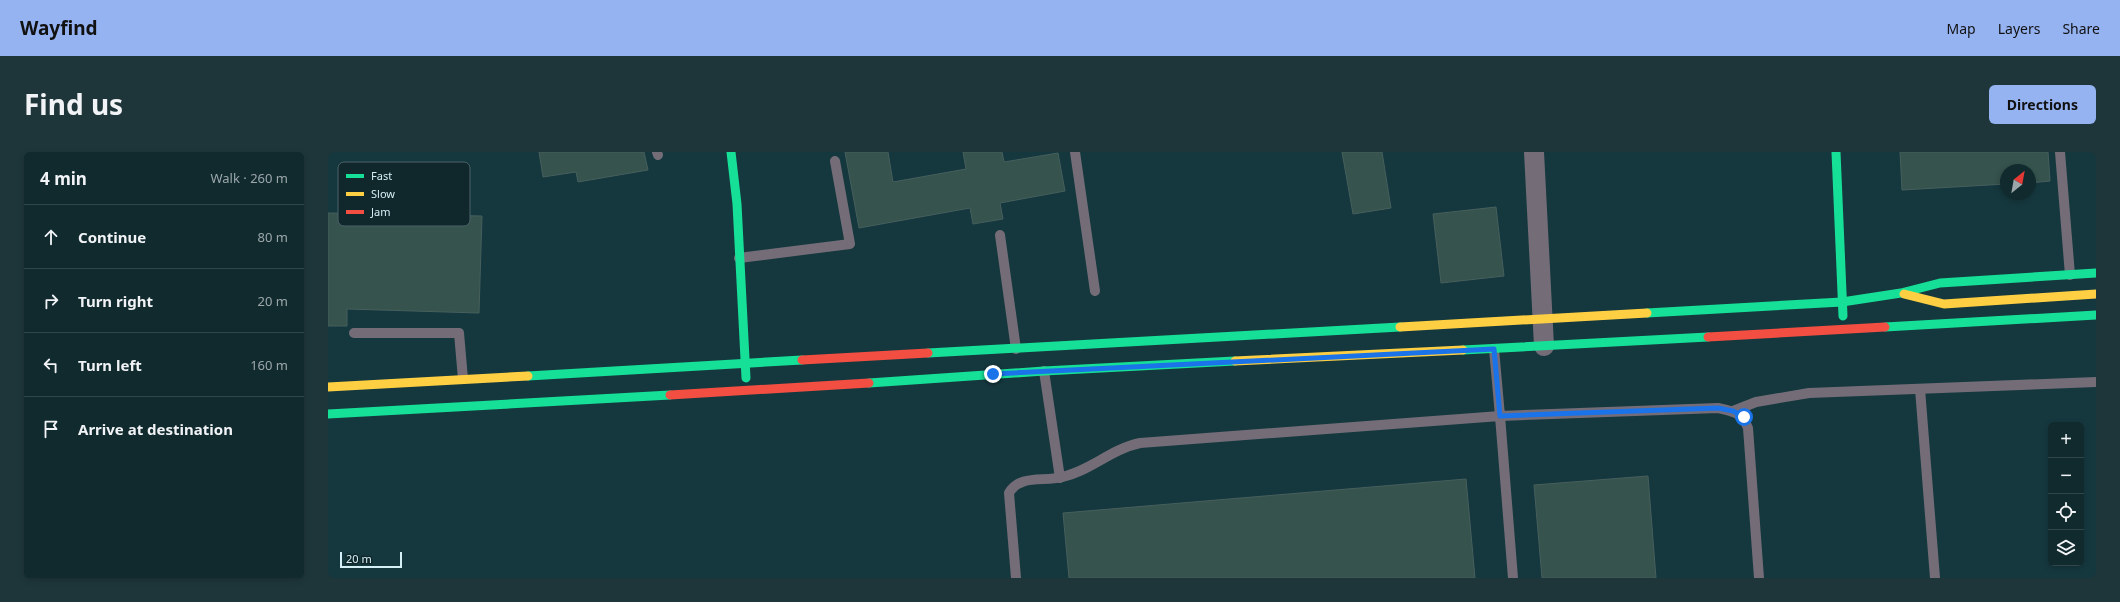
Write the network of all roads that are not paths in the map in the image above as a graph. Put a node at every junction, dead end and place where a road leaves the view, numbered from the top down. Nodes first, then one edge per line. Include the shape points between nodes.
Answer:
1 (731, 152) edge
2 (1075, 152) edge
3 (1534, 152) edge
4 (1836, 152) edge
5 (2060, 152) edge
6 (835, 161) dead end
7 (1000, 235) dead end
8 (739, 258) junction
9 (2096, 273) edge
10 (2070, 275) junction
11 (1095, 291) dead end
12 (1901, 293) junction
13 (2096, 294) edge
14 (1842, 302) junction
15 (2096, 315) edge
16 (1543, 319) junction
17 (1843, 329) junction
18 (354, 333) dead end
19 (1544, 346) junction
20 (1016, 349) junction
21 (1494, 349) junction
22 (992, 350) junction
23 (745, 363) junction
24 (1044, 371) junction
25 (993, 374) junction
26 (463, 379) junction
27 (2096, 382) edge
28 (328, 386) edge
29 (1920, 389) junction
30 (746, 391) junction
31 (1733, 411) junction
32 (328, 414) edge
33 (1500, 416) junction
34 (1060, 478) junction
35 (1016, 578) edge
36 (1513, 578) edge
37 (1759, 578) edge
38 (1935, 578) edge

1 - 8 main road
2 - 11 lane
3 - 16 street
4 - 14 main road
5 - 10 lane
6 - 8 lane via 850,244
7 - 20 lane
8 - 23 main road
9 - 10 main road
10 - 12 main road via 1940,284
12 - 13 main road via 1944,304
12 - 14 main road
14 - 16 main road
14 - 17 main road
15 - 17 main road
16 - 19 street
16 - 20 main road
17 - 19 main road
18 - 26 lane via 459,333
19 - 21 main road
20 - 22 main road
21 - 24 main road
21 - 33 lane
22 - 23 main road
22 - 25 main road
23 - 26 main road
23 - 30 main road
24 - 25 main road
24 - 34 lane
25 - 30 main road
26 - 28 main road
27 - 29 lane
29 - 31 lane via 1808,393 1756,402
29 - 38 lane
30 - 32 main road
31 - 33 lane via 1718,408
31 - 37 lane via 1744,417 1748,428
33 - 34 lane via 1140,443 1127,445 1074,474
33 - 36 lane
34 - 35 lane via 1020,481 1009,493

